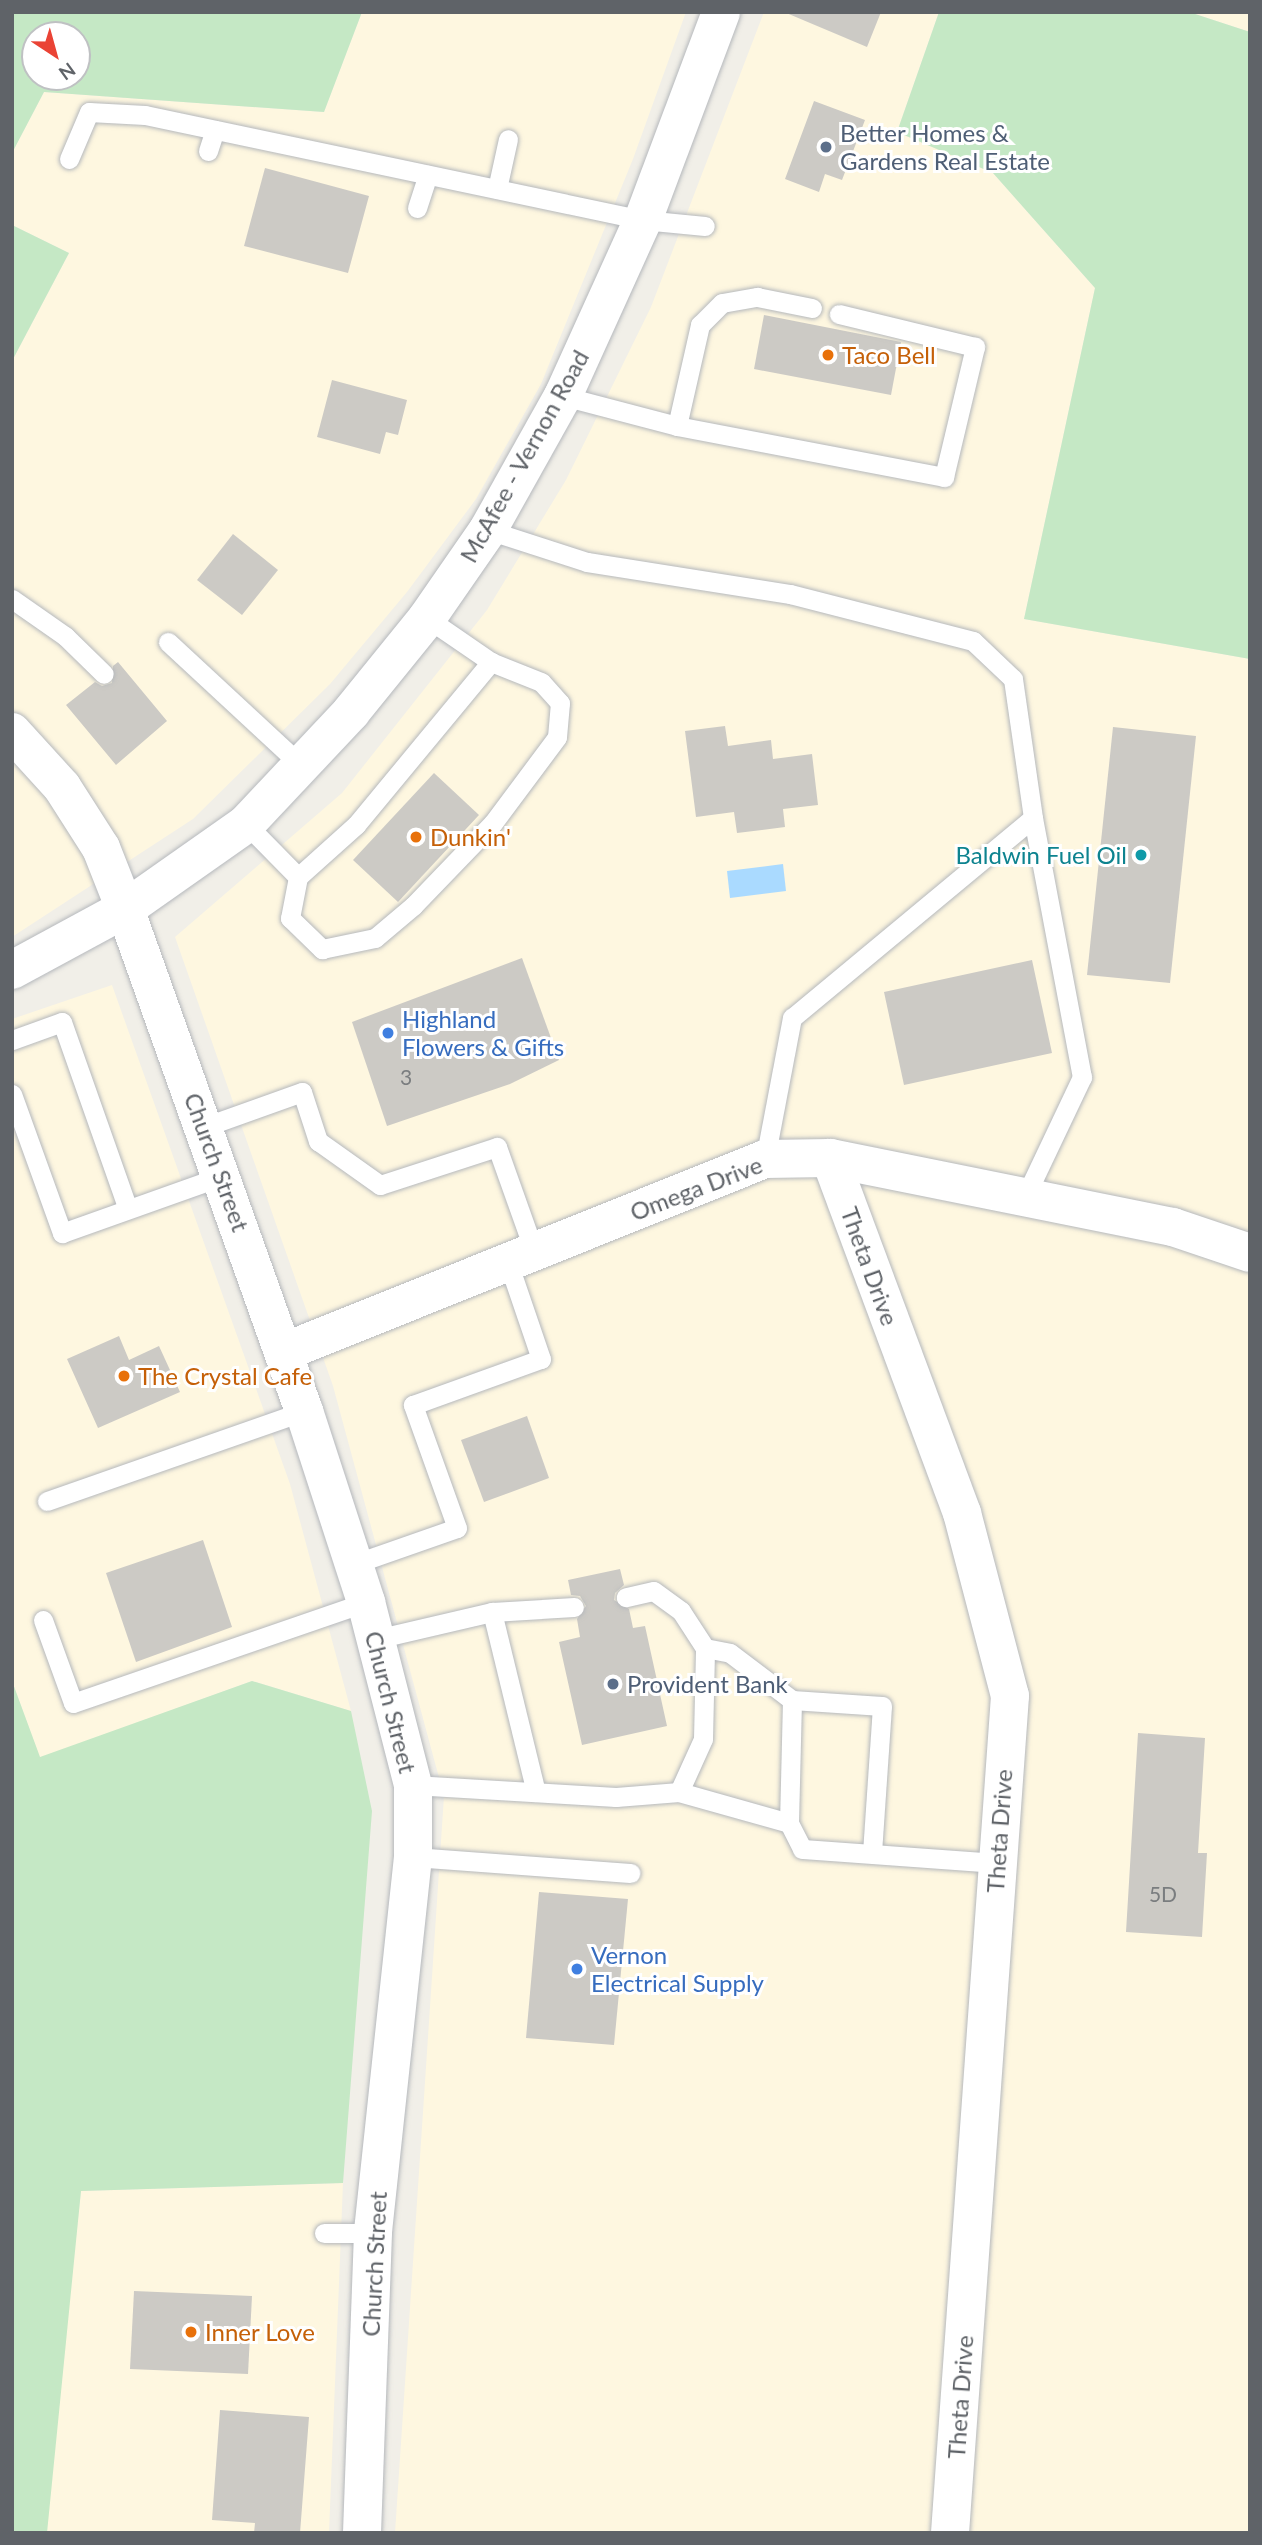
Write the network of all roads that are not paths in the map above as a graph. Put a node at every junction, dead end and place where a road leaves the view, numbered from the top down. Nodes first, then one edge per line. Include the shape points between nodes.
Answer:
1 (721, 12) edge
2 (215, 130) junction
3 (508, 139) dead end
4 (208, 151) dead end
5 (69, 159) dead end
6 (428, 175) junction
7 (498, 189) junction
8 (417, 208) dead end
9 (643, 220) junction
10 (705, 226) dead end
11 (812, 308) dead end
12 (839, 314) dead end
13 (563, 396) junction
14 (677, 426) junction
15 (488, 530) junction
16 (12, 599) edge
17 (427, 618) junction
18 (168, 642) dead end
19 (492, 662) junction
20 (104, 674) dead end
21 (12, 732) edge
22 (301, 765) junction
23 (1033, 818) junction
24 (246, 824) junction
25 (298, 877) junction
26 (125, 909) junction
27 (12, 970) edge
28 (12, 1040) edge
29 (12, 1094) edge
30 (204, 1127) junction
31 (830, 1158) junction
32 (765, 1159) junction
33 (222, 1176) junction
34 (1025, 1197) junction
35 (128, 1209) junction
36 (1250, 1253) edge
37 (521, 1256) junction
38 (284, 1352) junction
39 (304, 1411) junction
40 (47, 1501) dead end
41 (354, 1564) junction
42 (626, 1597) dead end
43 (366, 1602) junction
44 (574, 1607) dead end
45 (492, 1612) junction
46 (43, 1620) dead end
47 (376, 1639) junction
48 (705, 1648) junction
49 (792, 1700) junction
50 (412, 1785) junction
51 (536, 1792) junction
52 (679, 1792) junction
53 (789, 1823) junction
54 (873, 1853) junction
55 (413, 1857) junction
56 (996, 1863) junction
57 (630, 1873) dead end
58 (324, 2233) dead end
59 (373, 2234) junction
60 (362, 2533) edge
61 (950, 2533) edge

1 - 9 street, McAfee - Vernon Road
2 - 4 lane
2 - 5 lane via 145,115 89,112
2 - 6 lane
3 - 7 lane
6 - 7 lane
6 - 8 lane
7 - 9 lane
9 - 10 lane
9 - 13 street, McAfee - Vernon Road
11 - 14 lane via 757,297 722,303 701,325
12 - 14 lane via 975,347 944,477
13 - 14 lane
13 - 15 street, McAfee - Vernon Road
15 - 17 street, McAfee - Vernon Road
15 - 23 lane via 587,562 790,594 973,641 1013,679
16 - 20 lane via 65,636
17 - 19 lane
17 - 22 street, McAfee - Vernon Road
18 - 22 lane
19 - 25 lane via 356,825
19 - 25 lane via 541,682 560,703 557,737 493,823 413,906 375,938 322,949 290,918
21 - 26 street, Church Street via 62,787 101,848
22 - 24 street, McAfee - Vernon Road
23 - 32 lane via 792,1018
23 - 34 lane via 1082,1077
24 - 25 lane
24 - 26 street, McAfee - Vernon Road
26 - 27 street, McAfee - Vernon Road
26 - 30 street, Church Street
28 - 35 lane via 62,1022
29 - 35 lane via 62,1233
30 - 33 street, Church Street
30 - 37 lane via 302,1092 317,1141 380,1185 497,1147
31 - 32 street, Omega Drive
31 - 34 street, Omega Drive
31 - 56 street, Theta Drive via 962,1513 990,1606 1010,1696
32 - 37 street, Omega Drive
33 - 35 lane
33 - 38 street, Church Street
34 - 36 street, Omega Drive via 1173,1227
37 - 38 street, Omega Drive
37 - 41 lane via 541,1359 413,1405 457,1528
38 - 39 street, Church Street
39 - 40 lane
39 - 41 street, Church Street
41 - 43 street, Church Street
42 - 48 lane via 653,1591 681,1611
43 - 46 lane via 73,1703
43 - 47 street, Church Street
44 - 45 lane
45 - 47 lane
45 - 51 lane
47 - 50 street, Church Street
48 - 49 lane via 730,1653
48 - 52 lane via 704,1740
49 - 53 lane
49 - 54 lane via 882,1706
50 - 51 lane
50 - 55 street, Church Street
51 - 52 lane via 616,1797
52 - 53 lane
53 - 54 lane via 802,1849
54 - 56 lane
55 - 57 lane
55 - 59 street, Church Street
56 - 61 street, Theta Drive
58 - 59 lane
59 - 60 street, Church Street

